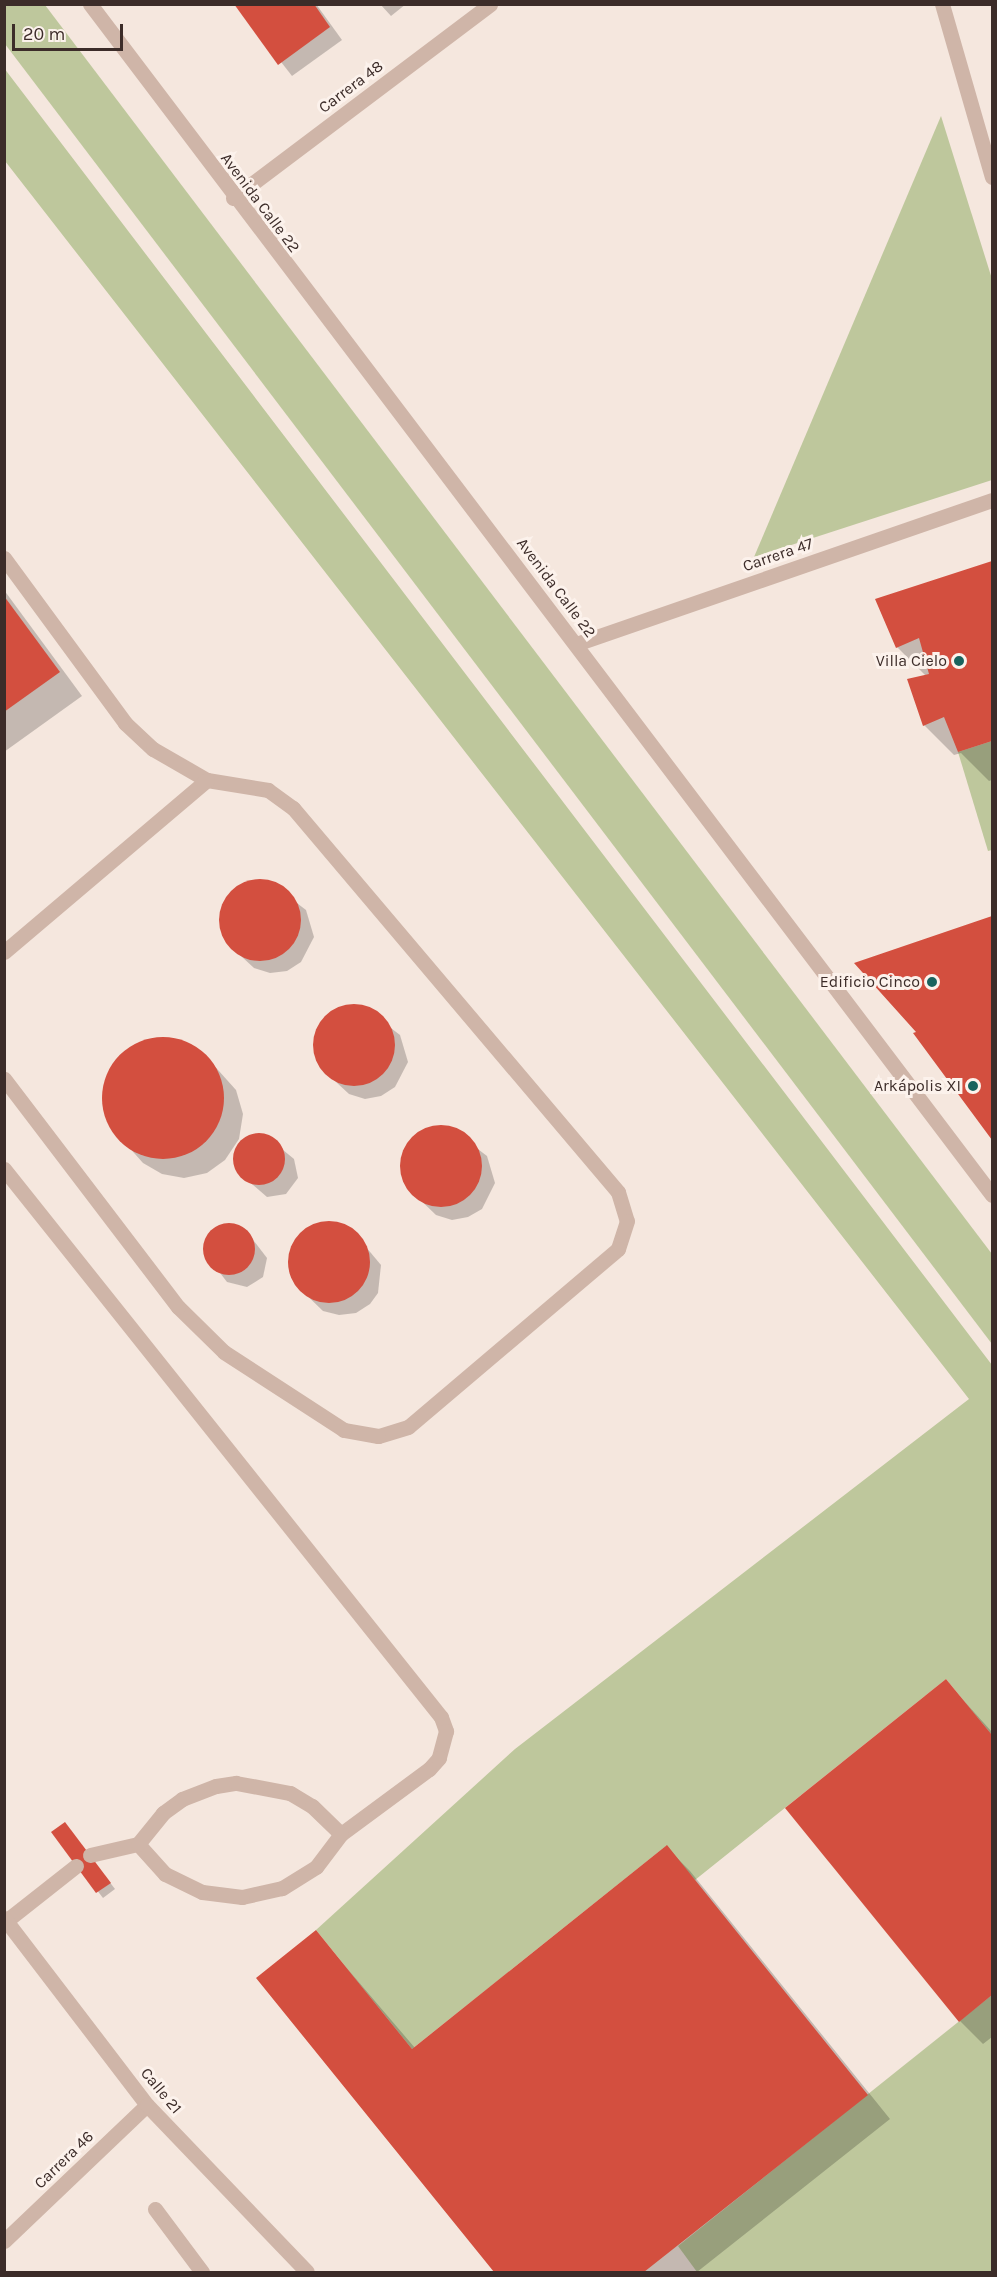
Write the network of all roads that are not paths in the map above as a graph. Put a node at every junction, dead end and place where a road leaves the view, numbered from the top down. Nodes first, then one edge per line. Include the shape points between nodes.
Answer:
1 (90, 4) edge
2 (490, 4) edge
3 (942, 4) edge
4 (990, 159) edge
5 (993, 177) edge
6 (233, 198) junction
7 (993, 500) edge
8 (4, 558) edge
9 (576, 644) junction
10 (207, 780) junction
11 (4, 952) edge
12 (4, 1079) edge
13 (4, 1169) edge
14 (993, 1195) edge
15 (341, 1834) junction
16 (138, 1844) junction
17 (90, 1855) dead end
18 (76, 1866) dead end
19 (5, 1919) edge
20 (147, 2105) junction
21 (155, 2209) dead end
22 (4, 2241) edge
23 (202, 2272) edge
24 (307, 2272) edge

1 - 6 street, Avenida Calle 22
2 - 6 street, Carrera 48
3 - 4 street
4 - 5 street
6 - 9 street, Avenida Calle 22
7 - 9 street, Carrera 47
8 - 10 street via 125,723 153,749
9 - 14 street, Avenida Calle 22
10 - 11 street
10 - 12 street via 268,790 293,808 618,1192 627,1221 618,1249 408,1427 378,1436 344,1430 224,1352 178,1307
13 - 15 street via 441,1717 446,1731 439,1758
15 - 16 street via 312,1806 290,1793 236,1783 216,1786 182,1800 163,1813
15 - 16 street via 330,1852 297,1881 242,1897 183,1885 165,1874
16 - 17 street
18 - 19 street
19 - 20 street, Calle 21
20 - 22 street, Carrera 46
20 - 24 street, Calle 21
21 - 23 street

